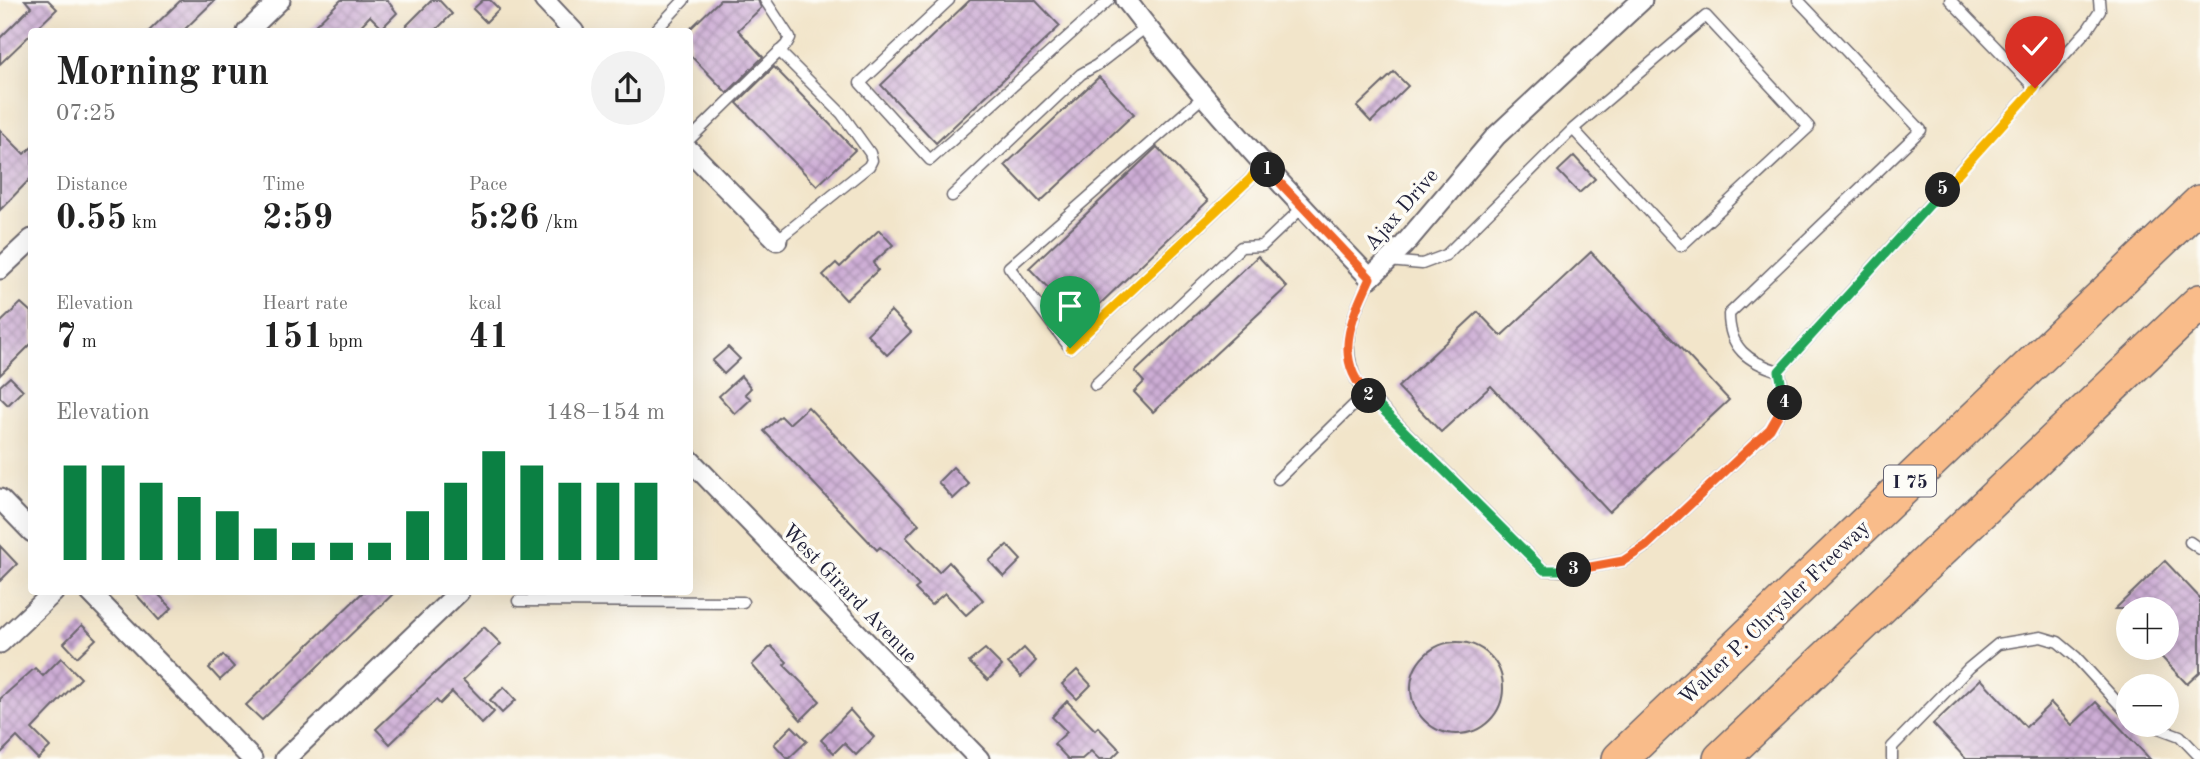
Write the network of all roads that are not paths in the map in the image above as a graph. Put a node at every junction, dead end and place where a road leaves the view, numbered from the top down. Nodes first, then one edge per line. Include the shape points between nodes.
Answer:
1 (280, 0) edge
2 (544, 0) edge
3 (684, 0) edge
4 (765, 0) edge
5 (949, 0) edge
6 (1109, 0) edge
7 (1126, 0) edge
8 (1642, 0) edge
9 (1798, 0) edge
10 (1950, 0) edge
11 (2099, 0) edge
12 (1146, 27) junction
13 (251, 28) edge
14 (570, 28) edge
15 (657, 28) edge
16 (779, 51) junction
17 (2035, 88) junction
18 (1204, 96) junction
19 (1573, 129) junction
20 (693, 136) edge
21 (693, 161) edge
22 (1262, 162) junction
23 (952, 196) dead end
24 (2200, 202) edge
25 (1303, 208) junction
26 (777, 240) joint
27 (28, 243) edge
28 (1387, 261) junction
29 (0, 269) edge
30 (1370, 278) junction
31 (2200, 302) edge
32 (1779, 371) junction
33 (1095, 385) dead end
34 (1366, 393) junction
35 (693, 463) edge
36 (1278, 479) dead end
37 (0, 499) edge
38 (28, 528) edge
39 (2190, 541) dead end
40 (2200, 549) edge
41 (51, 595) edge
42 (93, 595) edge
43 (456, 595) edge
44 (519, 601) dead end
45 (743, 602) dead end
46 (0, 643) edge
47 (2116, 700) edge
48 (2179, 736) edge
49 (2200, 757) edge
50 (252, 759) edge
51 (285, 759) edge
52 (979, 759) edge
53 (1620, 759) edge
54 (1721, 759) edge
55 (1892, 759) edge

1 - 13 street
2 - 14 street
3 - 15 lane
4 - 16 lane via 790,38
5 - 6 lane via 860,83 930,160
7 - 12 street, Ajax Drive
8 - 28 street, Ajax Drive via 1496,136
9 - 32 lane via 1921,130 1728,314 1729,332 1738,347 1758,365
10 - 17 lane
11 - 17 lane via 2100,11 2088,29
12 - 18 street, Ajax Drive
12 - 23 lane via 1081,74
16 - 20 lane
16 - 26 lane via 842,114 872,160
17 - 32 lane
18 - 22 street, Ajax Drive
18 - 22 lane via 1010,267 1070,348 1250,179
19 - 19 lane via 1681,246 1810,127 1706,16
19 - 28 lane via 1446,255 1422,264
21 - 26 street
22 - 25 street, Ajax Drive
24 - 53 highway, Walter P. Chrysler Freeway / I 75
25 - 30 street, Ajax Drive
25 - 33 lane via 1262,246 1241,247
27 - 29 street
28 - 30 street, Ajax Drive
30 - 34 lane via 1351,320 1348,356 1357,384
31 - 54 highway
32 - 34 lane via 1786,402 1770,429 1646,546 1623,561 1567,571 1544,570
34 - 36 lane
35 - 52 street, West Girard Avenue
37 - 38 street
39 - 40 lane
41 - 46 street
42 - 50 street
43 - 51 street
44 - 45 lane
47 - 55 lane via 2058,642 2041,637 1998,644 1969,667 1892,747
48 - 49 lane

